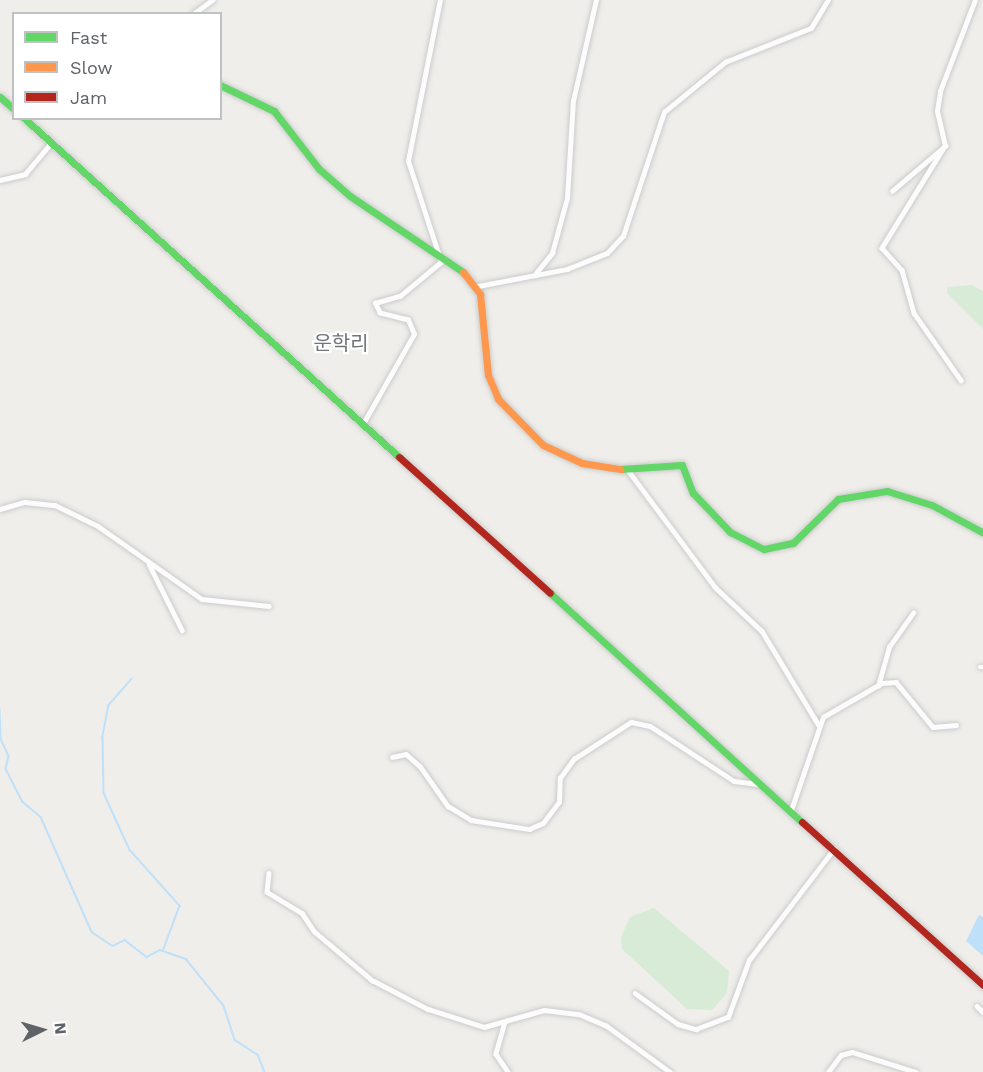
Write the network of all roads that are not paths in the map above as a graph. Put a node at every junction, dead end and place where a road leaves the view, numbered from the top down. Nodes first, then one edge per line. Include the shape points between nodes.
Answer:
1 (212, 0) edge
2 (440, 0) edge
3 (596, 0) edge
4 (828, 0) edge
5 (975, 0) edge
6 (196, 12) edge
7 (222, 86) edge
8 (0, 97) edge
9 (12, 107) edge
10 (26, 120) edge
11 (51, 143) junction
12 (945, 146) junction
13 (0, 180) edge
14 (892, 190) dead end
15 (441, 262) junction
16 (535, 274) junction
17 (478, 286) junction
18 (962, 380) dead end
19 (364, 422) junction
20 (628, 470) junction
21 (0, 509) edge
22 (982, 532) edge
23 (148, 561) junction
24 (269, 606) dead end
25 (912, 613) dead end
26 (182, 630) dead end
27 (878, 686) junction
28 (818, 724) junction
29 (956, 725) dead end
30 (392, 757) dead end
31 (761, 783) junction
32 (791, 810) junction
33 (834, 849) junction
34 (269, 873) dead end
35 (983, 985) edge
36 (635, 993) dead end
37 (977, 1006) dead end
38 (983, 1012) edge
39 (505, 1022) junction
40 (508, 1072) edge
41 (670, 1072) edge
42 (828, 1072) edge
43 (916, 1072) edge

1 - 6 street
2 - 15 street via 408,161
3 - 16 street via 573,101 567,198 552,253
4 - 16 street via 812,28 725,62 664,112 619,243 590,262
5 - 12 street via 939,91 937,111
7 - 15 main road via 274,111 319,169
8 - 9 main road
10 - 11 main road
11 - 13 street via 25,174
11 - 19 main road
12 - 14 street
12 - 18 street via 882,248 902,270 914,313
15 - 17 main road via 461,270
15 - 19 street via 400,296 375,303 380,313 408,320 414,334
16 - 17 street
17 - 20 main road via 488,375 503,411 543,445 568,458
19 - 31 main road
20 - 22 main road via 682,465 693,493 735,537 770,550 793,543 838,499 887,491 932,505
20 - 28 street via 716,588 762,631
21 - 23 street via 25,502 55,505
23 - 24 street via 202,599
23 - 26 street
25 - 27 street via 889,647
27 - 28 street
27 - 29 street via 896,682 933,727
28 - 32 street
30 - 31 street via 406,754 420,766 448,806 471,820 529,828 543,823 559,802 561,778 574,759 631,722 650,726 734,782
31 - 32 main road
32 - 33 main road
33 - 35 main road
33 - 36 street via 749,960 728,1017 696,1029 678,1024
34 - 39 street via 267,892 302,914 315,932 372,980 478,1026
37 - 38 street
39 - 40 street via 496,1054
39 - 41 street via 544,1010 589,1017
42 - 43 street via 841,1055 852,1052

